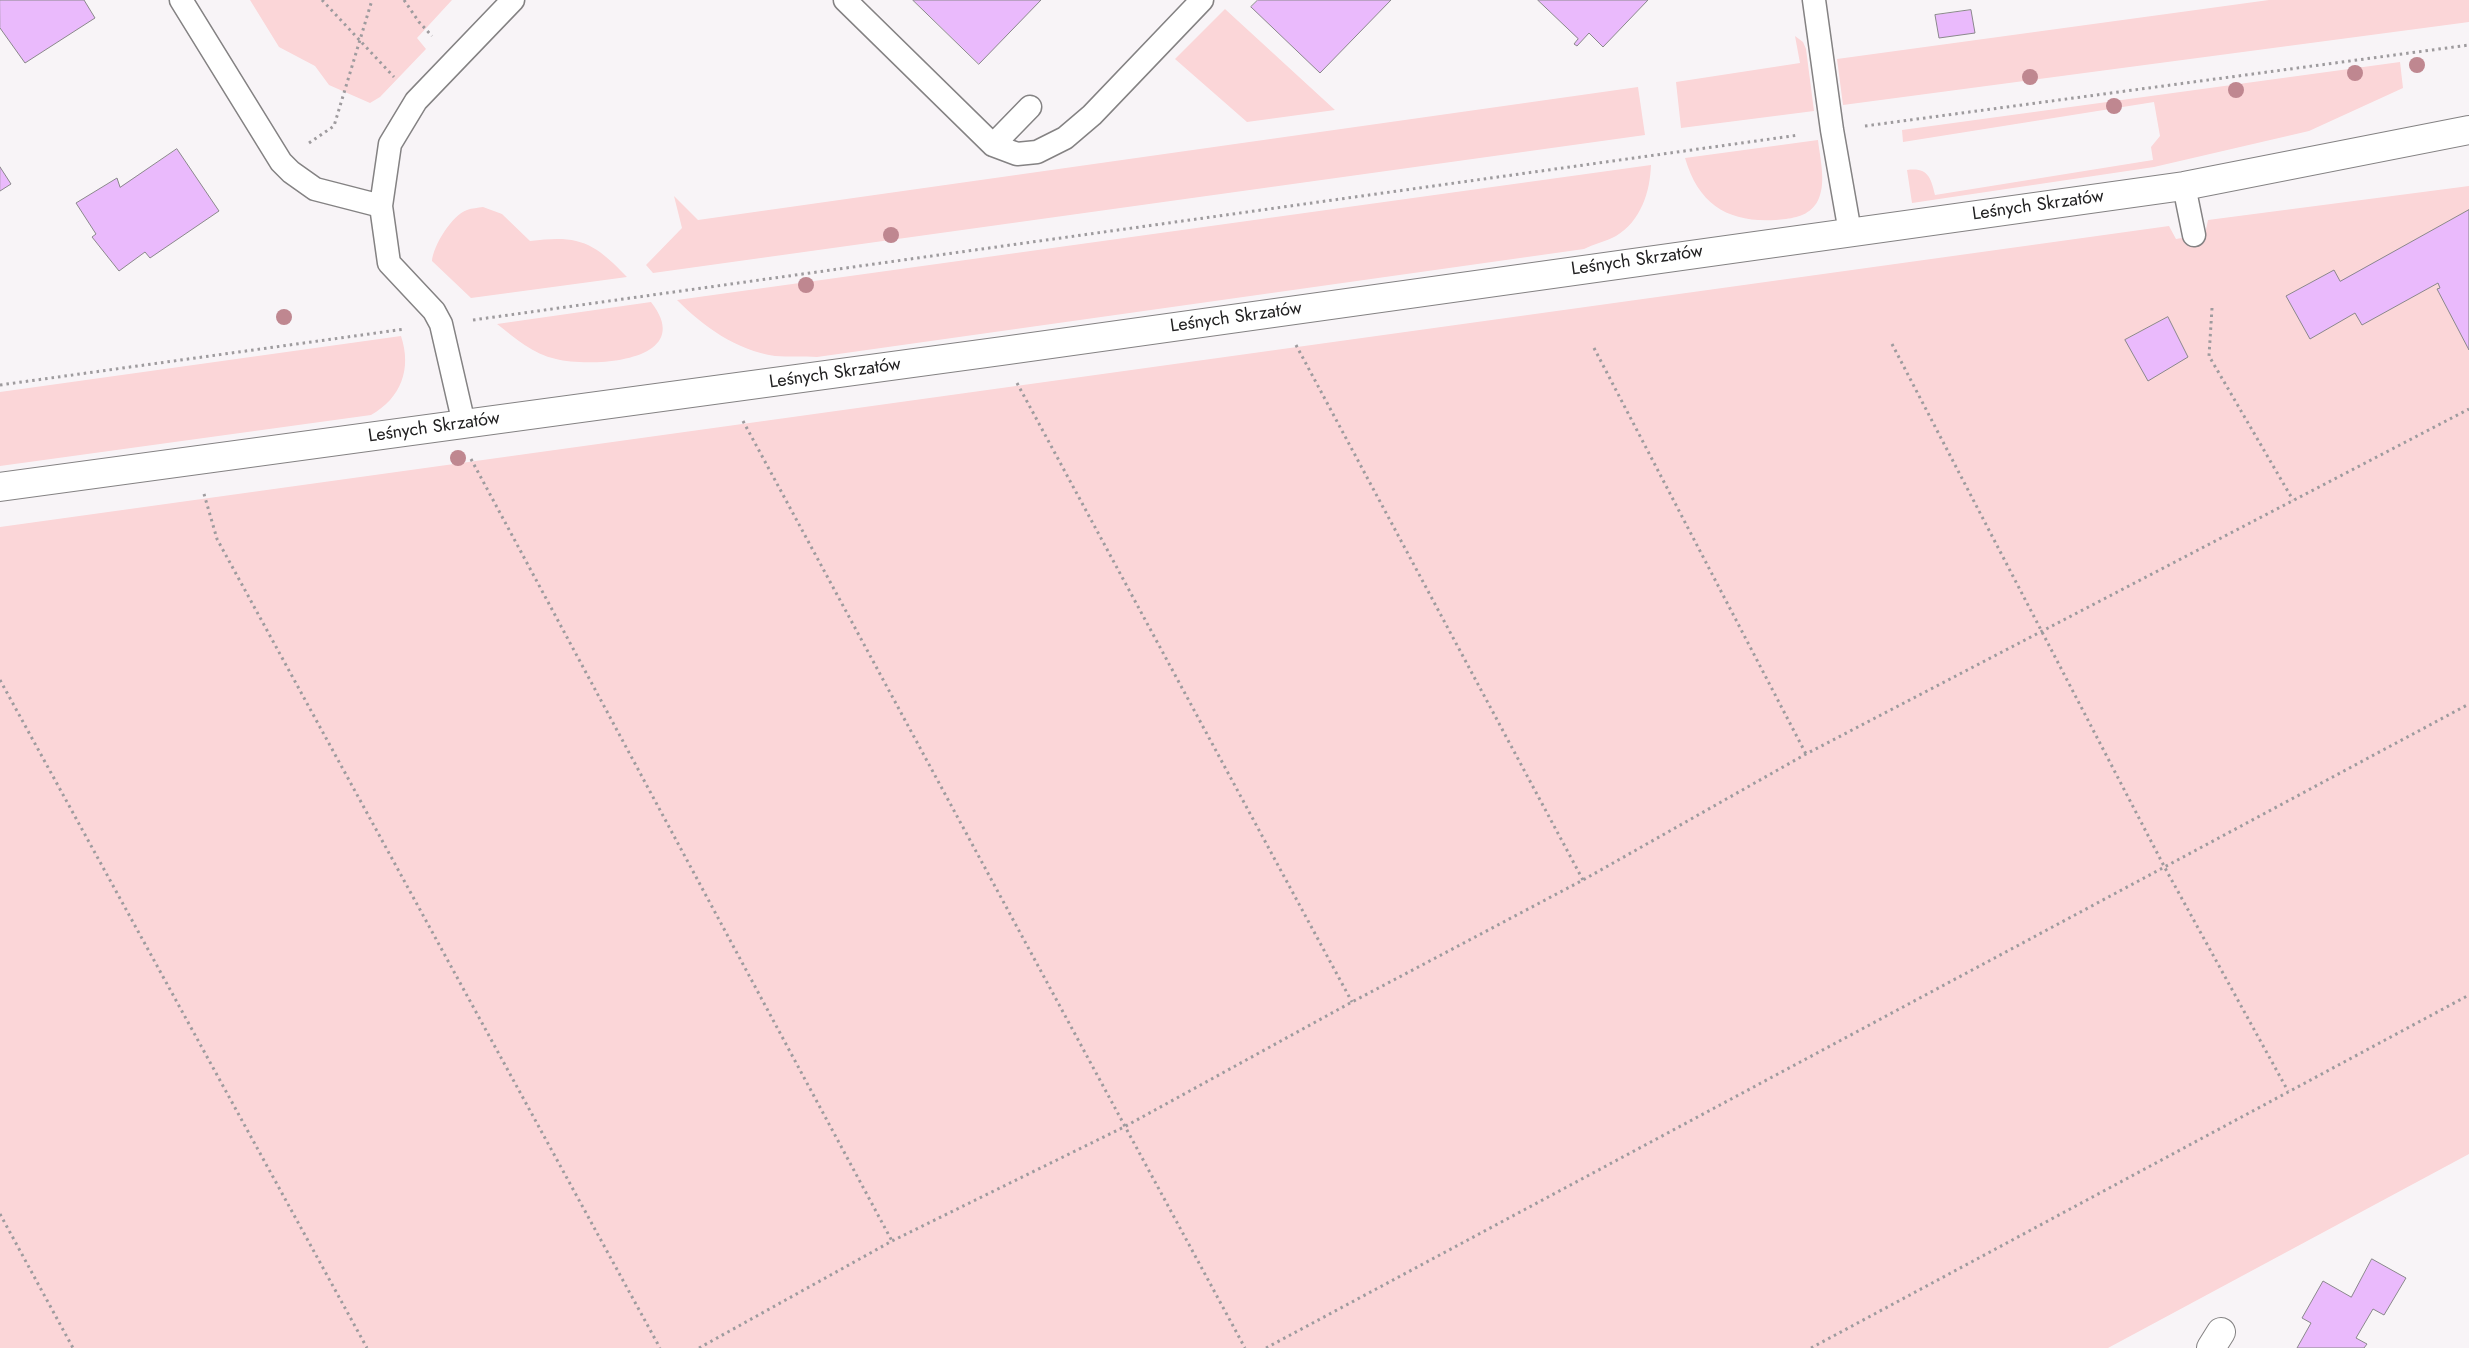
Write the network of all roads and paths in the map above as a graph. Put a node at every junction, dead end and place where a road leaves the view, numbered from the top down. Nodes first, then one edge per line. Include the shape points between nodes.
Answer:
1 (181, 0) edge
2 (322, 0) edge
3 (372, 0) edge
4 (404, 0) edge
5 (513, 0) edge
6 (845, 0) edge
7 (1202, 0) edge
8 (1814, 0) edge
9 (360, 41) junction
10 (2469, 45) edge
11 (456, 59) junction
12 (416, 101) junction
13 (1030, 107) dead end
14 (1856, 127) dead end
15 (2469, 130) edge
16 (1807, 133) dead end
17 (993, 145) junction
18 (281, 162) junction
19 (2184, 186) junction
20 (381, 206) junction
21 (1850, 232) junction
22 (2194, 236) dead end
23 (2212, 308) dead end
24 (491, 317) dead end
25 (397, 330) dead end
26 (1892, 344) dead end
27 (1297, 347) dead end
28 (1594, 348) dead end
29 (0, 384) edge
30 (1018, 386) dead end
31 (2469, 409) edge
32 (464, 424) junction
33 (745, 425) dead end
34 (472, 462) dead end
35 (0, 487) edge
36 (205, 499) dead end
37 (2294, 500) junction
38 (2042, 632) junction
39 (0, 680) edge
40 (2469, 704) edge
41 (1806, 754) junction
42 (2165, 868) junction
43 (1583, 880) junction
44 (2469, 995) edge
45 (1352, 1002) junction
46 (2288, 1092) junction
47 (1124, 1127) junction
48 (0, 1214) edge
49 (892, 1241) junction
50 (73, 1348) edge
51 (367, 1348) edge
52 (660, 1348) edge
53 (700, 1348) edge
54 (1245, 1348) edge
55 (1266, 1348) edge
56 (1811, 1348) edge

1 - 18 lane
2 - 9 path
3 - 9 path
4 - 11 path via 419,22
5 - 11 lane
6 - 17 lane
7 - 17 lane via 1092,115 1064,138 1037,152 1017,154
8 - 21 lane
9 - 12 path
9 - 18 path via 334,126
10 - 14 path
11 - 12 lane
12 - 20 lane via 390,144
13 - 17 lane
15 - 19 street, Leśnych Skrzatów
16 - 24 path
18 - 20 lane via 315,189
19 - 21 street, Leśnych Skrzatów
19 - 22 lane
20 - 32 lane via 389,263 434,311 441,324
21 - 32 street, Leśnych Skrzatów
23 - 37 path via 2209,356
25 - 29 path
26 - 38 path
27 - 43 path
28 - 41 path
30 - 45 path
31 - 37 path
32 - 35 street, Leśnych Skrzatów
33 - 47 path
34 - 49 path
36 - 52 path via 217,539
37 - 38 path
38 - 41 path
38 - 42 path
39 - 51 path
40 - 42 path
41 - 43 path
42 - 46 path
42 - 55 path
43 - 45 path
44 - 46 path
45 - 47 path
46 - 56 path
47 - 49 path
47 - 54 path
48 - 50 path
49 - 53 path

